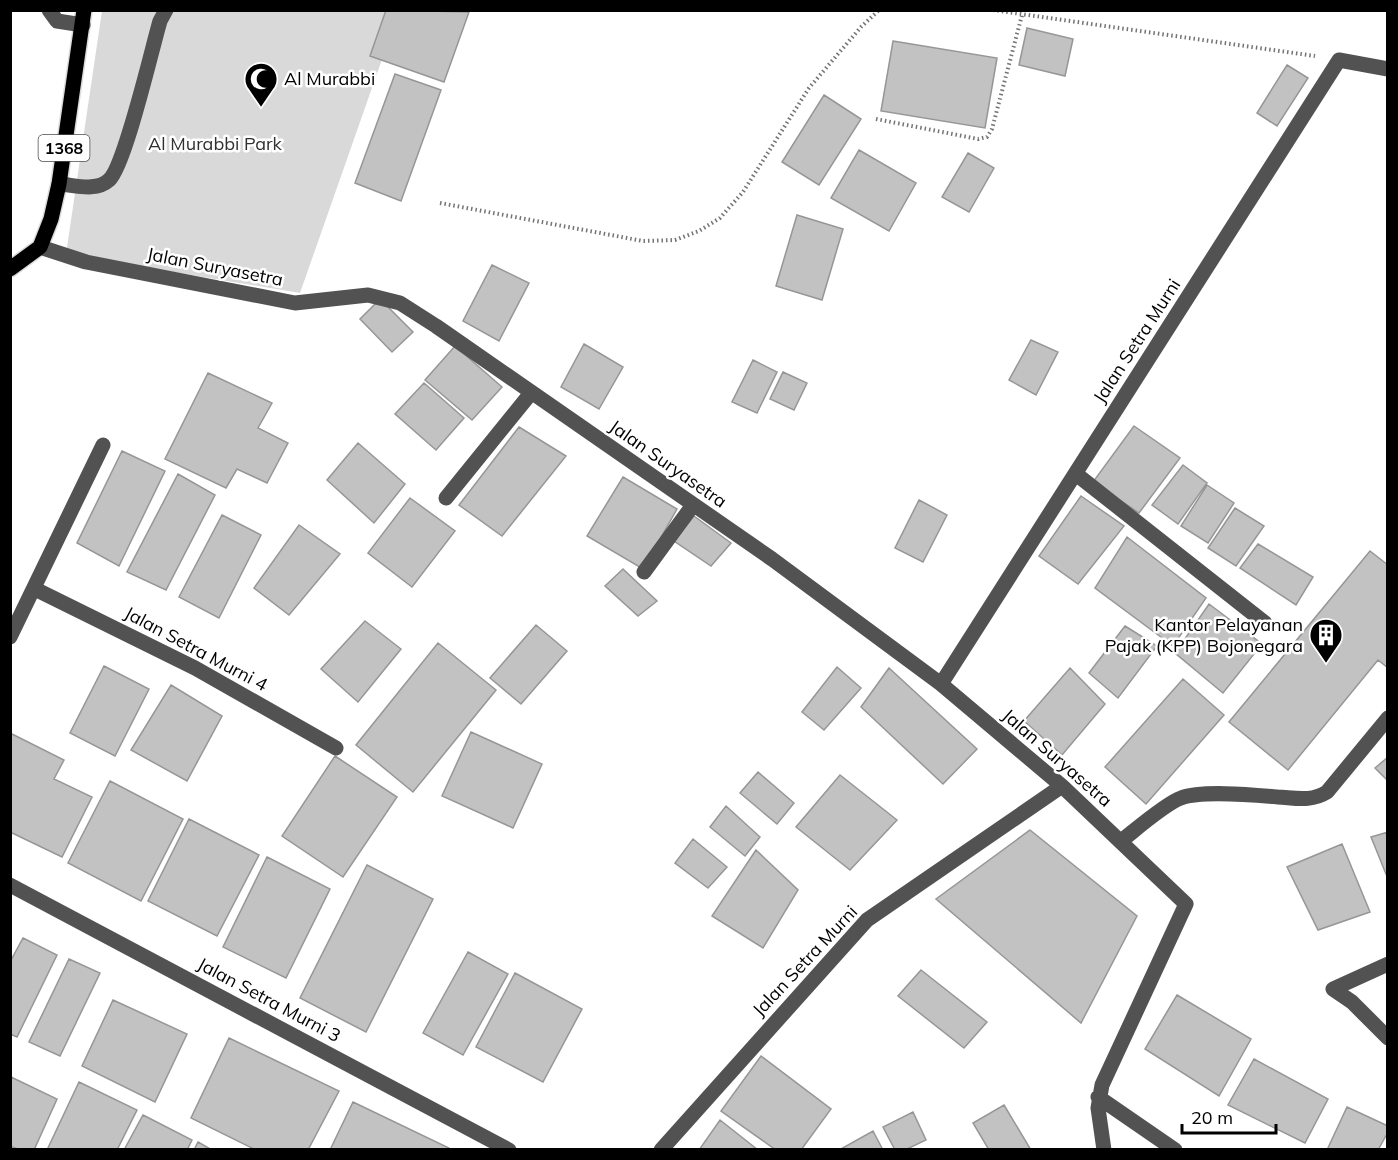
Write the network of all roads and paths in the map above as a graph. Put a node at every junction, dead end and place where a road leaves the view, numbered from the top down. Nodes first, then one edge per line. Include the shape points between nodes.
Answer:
1 (49, 10) edge
2 (166, 10) edge
3 (879, 10) edge
4 (993, 10) edge
5 (1022, 15) junction
6 (83, 18) edge
7 (1340, 60) junction
8 (1388, 69) edge
9 (876, 118) dead end
10 (59, 184) junction
11 (440, 203) dead end
12 (40, 247) junction
13 (10, 269) edge
14 (531, 393) junction
15 (103, 445) dead end
16 (1076, 474) junction
17 (446, 498) dead end
18 (693, 505) junction
19 (644, 572) dead end
20 (35, 589) junction
21 (1265, 622) dead end
22 (10, 637) edge
23 (941, 684) junction
24 (1388, 718) edge
25 (336, 748) dead end
26 (1062, 786) junction
27 (1120, 841) junction
28 (10, 885) edge
29 (1388, 964) edge
30 (1388, 1014) edge
31 (1373, 1021) junction
32 (1388, 1038) edge
33 (1098, 1096) junction
34 (509, 1149) edge
35 (661, 1149) edge
36 (1104, 1149) edge
37 (1175, 1149) edge

1 - 6 street via 57,21
2 - 10 street via 122,157 109,180 93,188
3 - 11 path via 808,88 743,192 720,218 699,231 675,240 643,241
4 - 5 path
5 - 7 path
5 - 9 path via 987,137 978,139
6 - 10 main road, 1368
7 - 8 street
7 - 16 street, Jalan Setra Murni
10 - 12 main road, 1368
12 - 13 main road
12 - 14 street, Jalan Suryasetra via 86,262 295,303 368,295 400,303
14 - 17 street
14 - 18 street, Jalan Suryasetra
15 - 20 street
16 - 21 street
16 - 23 street, Jalan Setra Murni
18 - 19 street
18 - 23 street, Jalan Suryasetra
20 - 22 street
20 - 25 street, Jalan Setra Murni 4 via 195,669
23 - 26 street, Jalan Suryasetra
24 - 27 street via 1322,795 1298,799 1194,794 1178,798
26 - 27 street, Jalan Suryasetra
26 - 35 street, Jalan Setra Murni via 867,920
27 - 33 street, Jalan Suryasetra via 1186,904
28 - 34 street, Jalan Setra Murni 3
29 - 31 street via 1333,989
30 - 31 street
31 - 32 street
33 - 36 street
33 - 37 street

